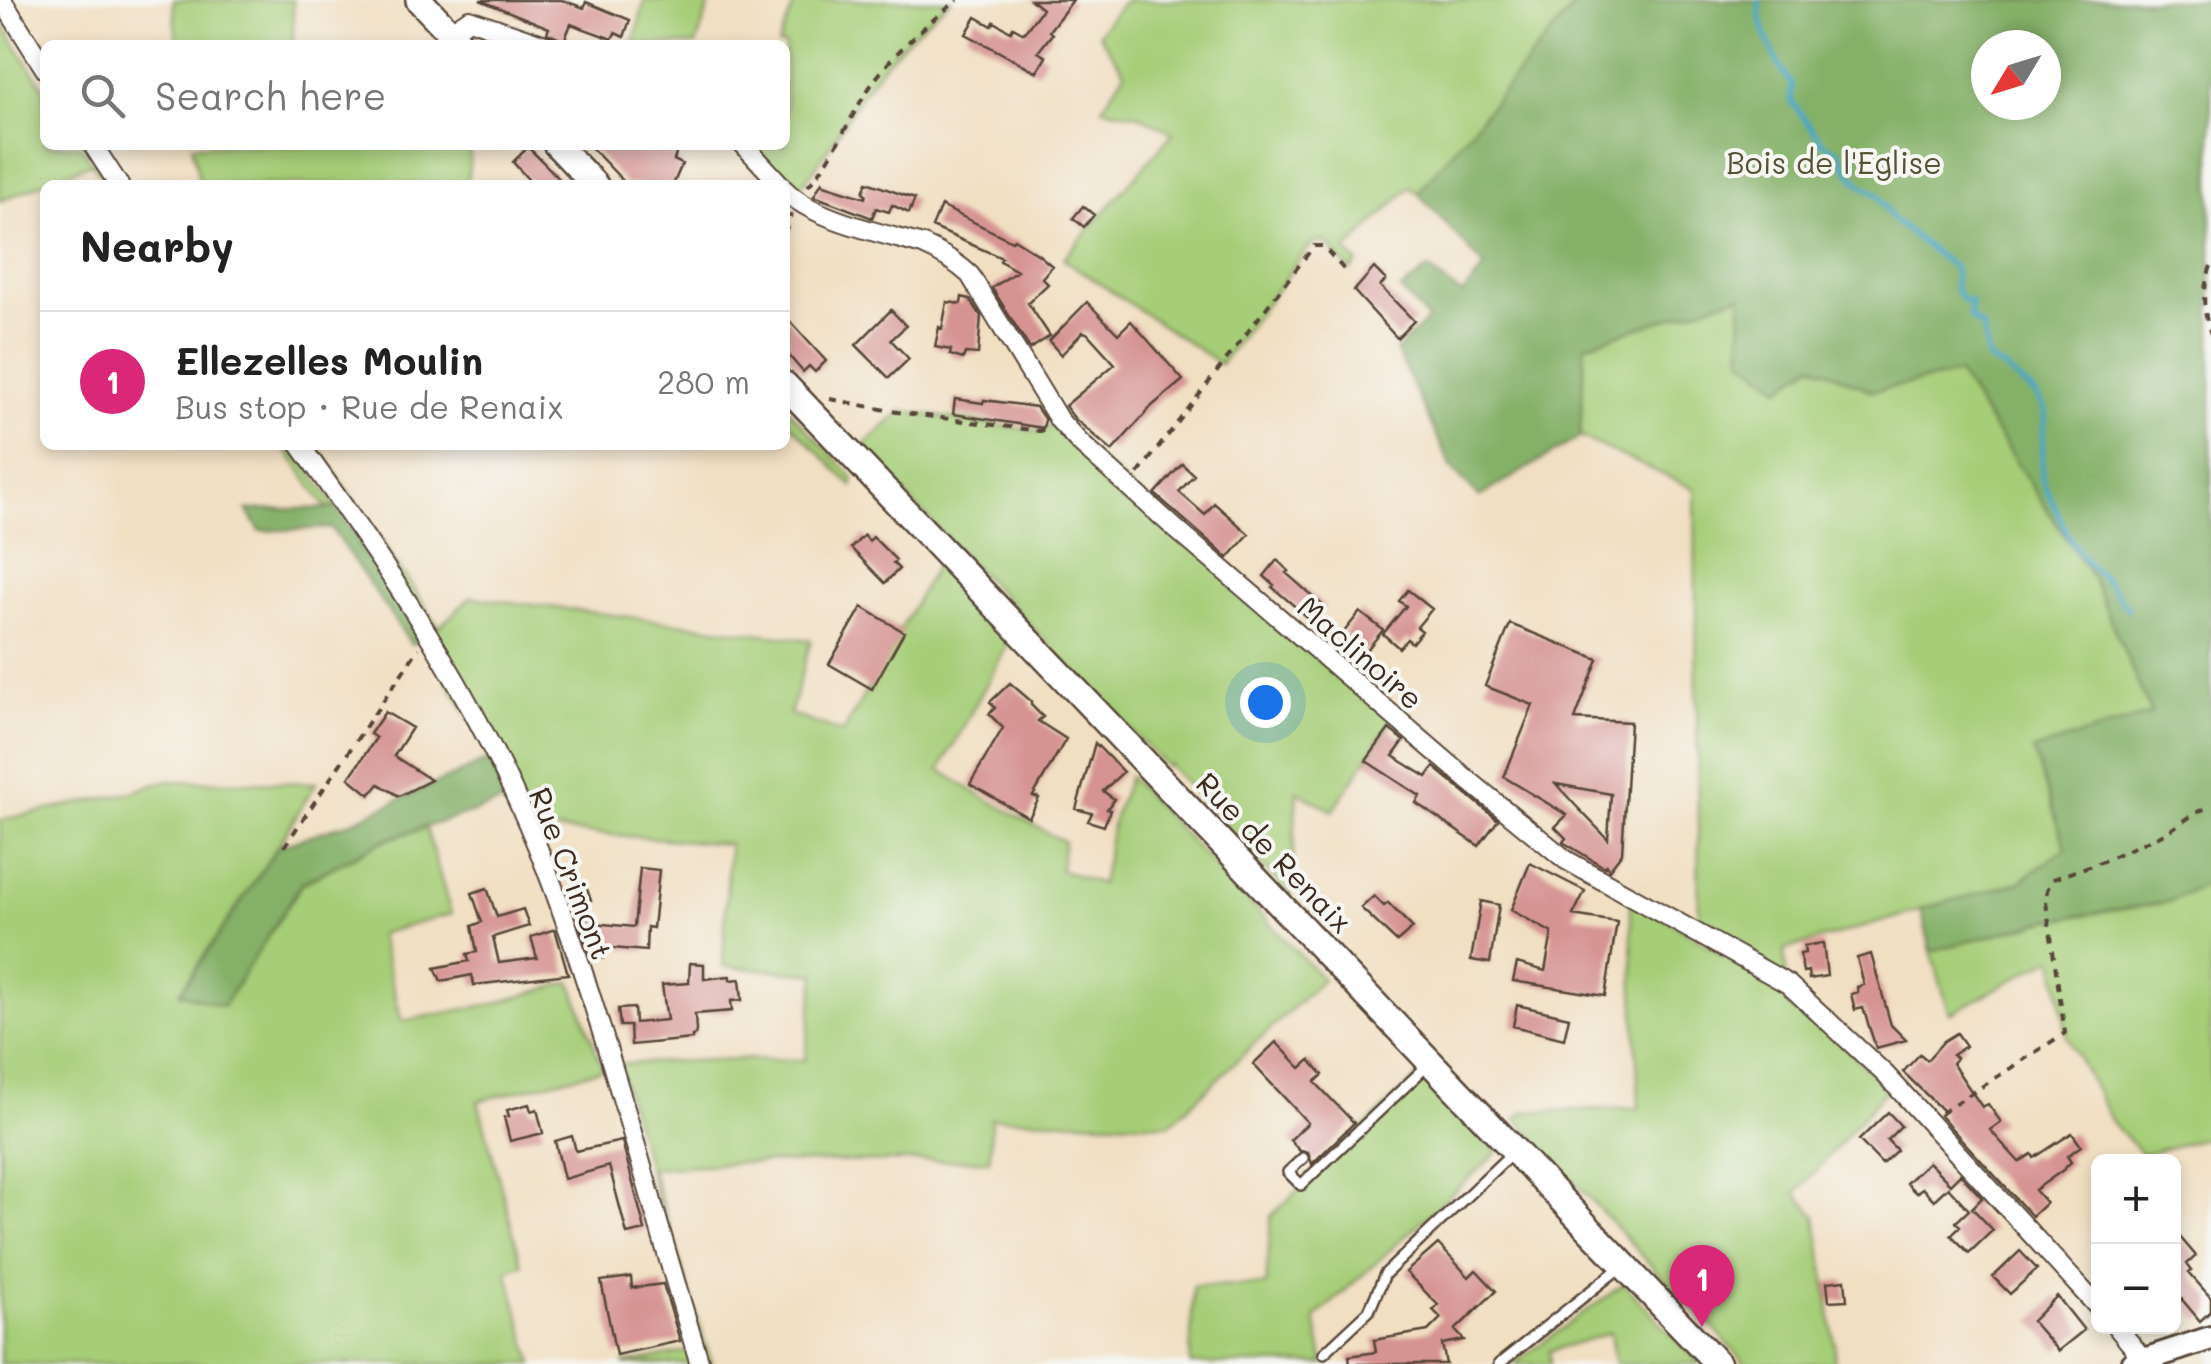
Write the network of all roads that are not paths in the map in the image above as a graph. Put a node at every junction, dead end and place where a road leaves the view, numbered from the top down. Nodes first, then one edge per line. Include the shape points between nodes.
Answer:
1 (2, 0) edge
2 (419, 0) edge
3 (456, 39) edge
4 (530, 40) edge
5 (40, 61) edge
6 (96, 150) edge
7 (562, 150) edge
8 (749, 150) edge
9 (116, 180) edge
10 (590, 180) edge
11 (776, 180) edge
12 (790, 194) edge
13 (793, 393) edge
14 (303, 450) edge
15 (1431, 1062) junction
16 (1514, 1150) junction
17 (1302, 1158) dead end
18 (1624, 1265) junction
19 (2091, 1298) edge
20 (2121, 1334) edge
21 (2211, 1338) edge
22 (1324, 1353) dead end
23 (2138, 1362) edge
24 (700, 1364) edge
25 (1498, 1364) edge
26 (1718, 1364) edge

1 - 5 street
2 - 3 main road
3 - 4 street via 469,18
6 - 9 street
7 - 10 main road
8 - 11 street, Maclinoire
12 - 19 street, Maclinoire via 823,214 939,252 961,267 1080,443 1566,860 1788,984 1885,1074
13 - 15 main road, Rue de Renaix
14 - 24 street, Rue Crimont via 429,635 492,748 546,870
15 - 16 main road, Rue de Renaix
15 - 17 lane via 1300,1185 1288,1172
16 - 18 main road, Rue de Renaix
16 - 22 lane via 1385,1274 1370,1310
18 - 25 lane
18 - 26 main road, Rue de Renaix
20 - 23 street
21 - 23 street

